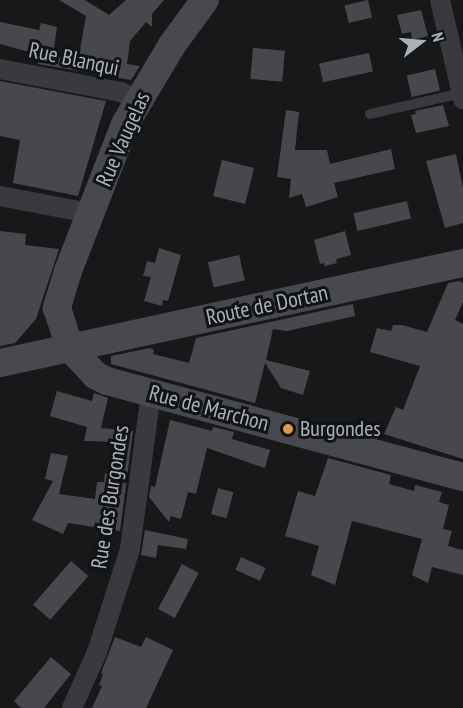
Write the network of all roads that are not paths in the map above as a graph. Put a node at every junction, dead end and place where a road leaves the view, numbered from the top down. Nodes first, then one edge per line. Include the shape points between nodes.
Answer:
1 (205, 0) edge
2 (440, 0) edge
3 (0, 69) edge
4 (462, 96) edge
5 (137, 101) junction
6 (370, 114) dead end
7 (0, 196) edge
8 (90, 213) junction
9 (463, 263) edge
10 (59, 299) junction
11 (80, 346) junction
12 (13, 360) edge
13 (152, 393) junction
14 (463, 477) edge
15 (72, 708) edge

1 - 5 main road, Rue Vaugelas
2 - 4 street
3 - 5 street, Rue Blanqui via 121,92
4 - 6 lane
5 - 8 main road, Rue Vaugelas
7 - 8 street
8 - 10 main road, Rue Vaugelas
9 - 11 main road, Route de Dortan
10 - 11 main road
10 - 12 main road, Rue Vaugelas
11 - 12 main road, Route de Dortan
11 - 13 main road, Rue de Marchon via 95,375
13 - 14 main road, Rue de Marchon
13 - 15 street, Rue des Burgondes via 130,549 98,652

